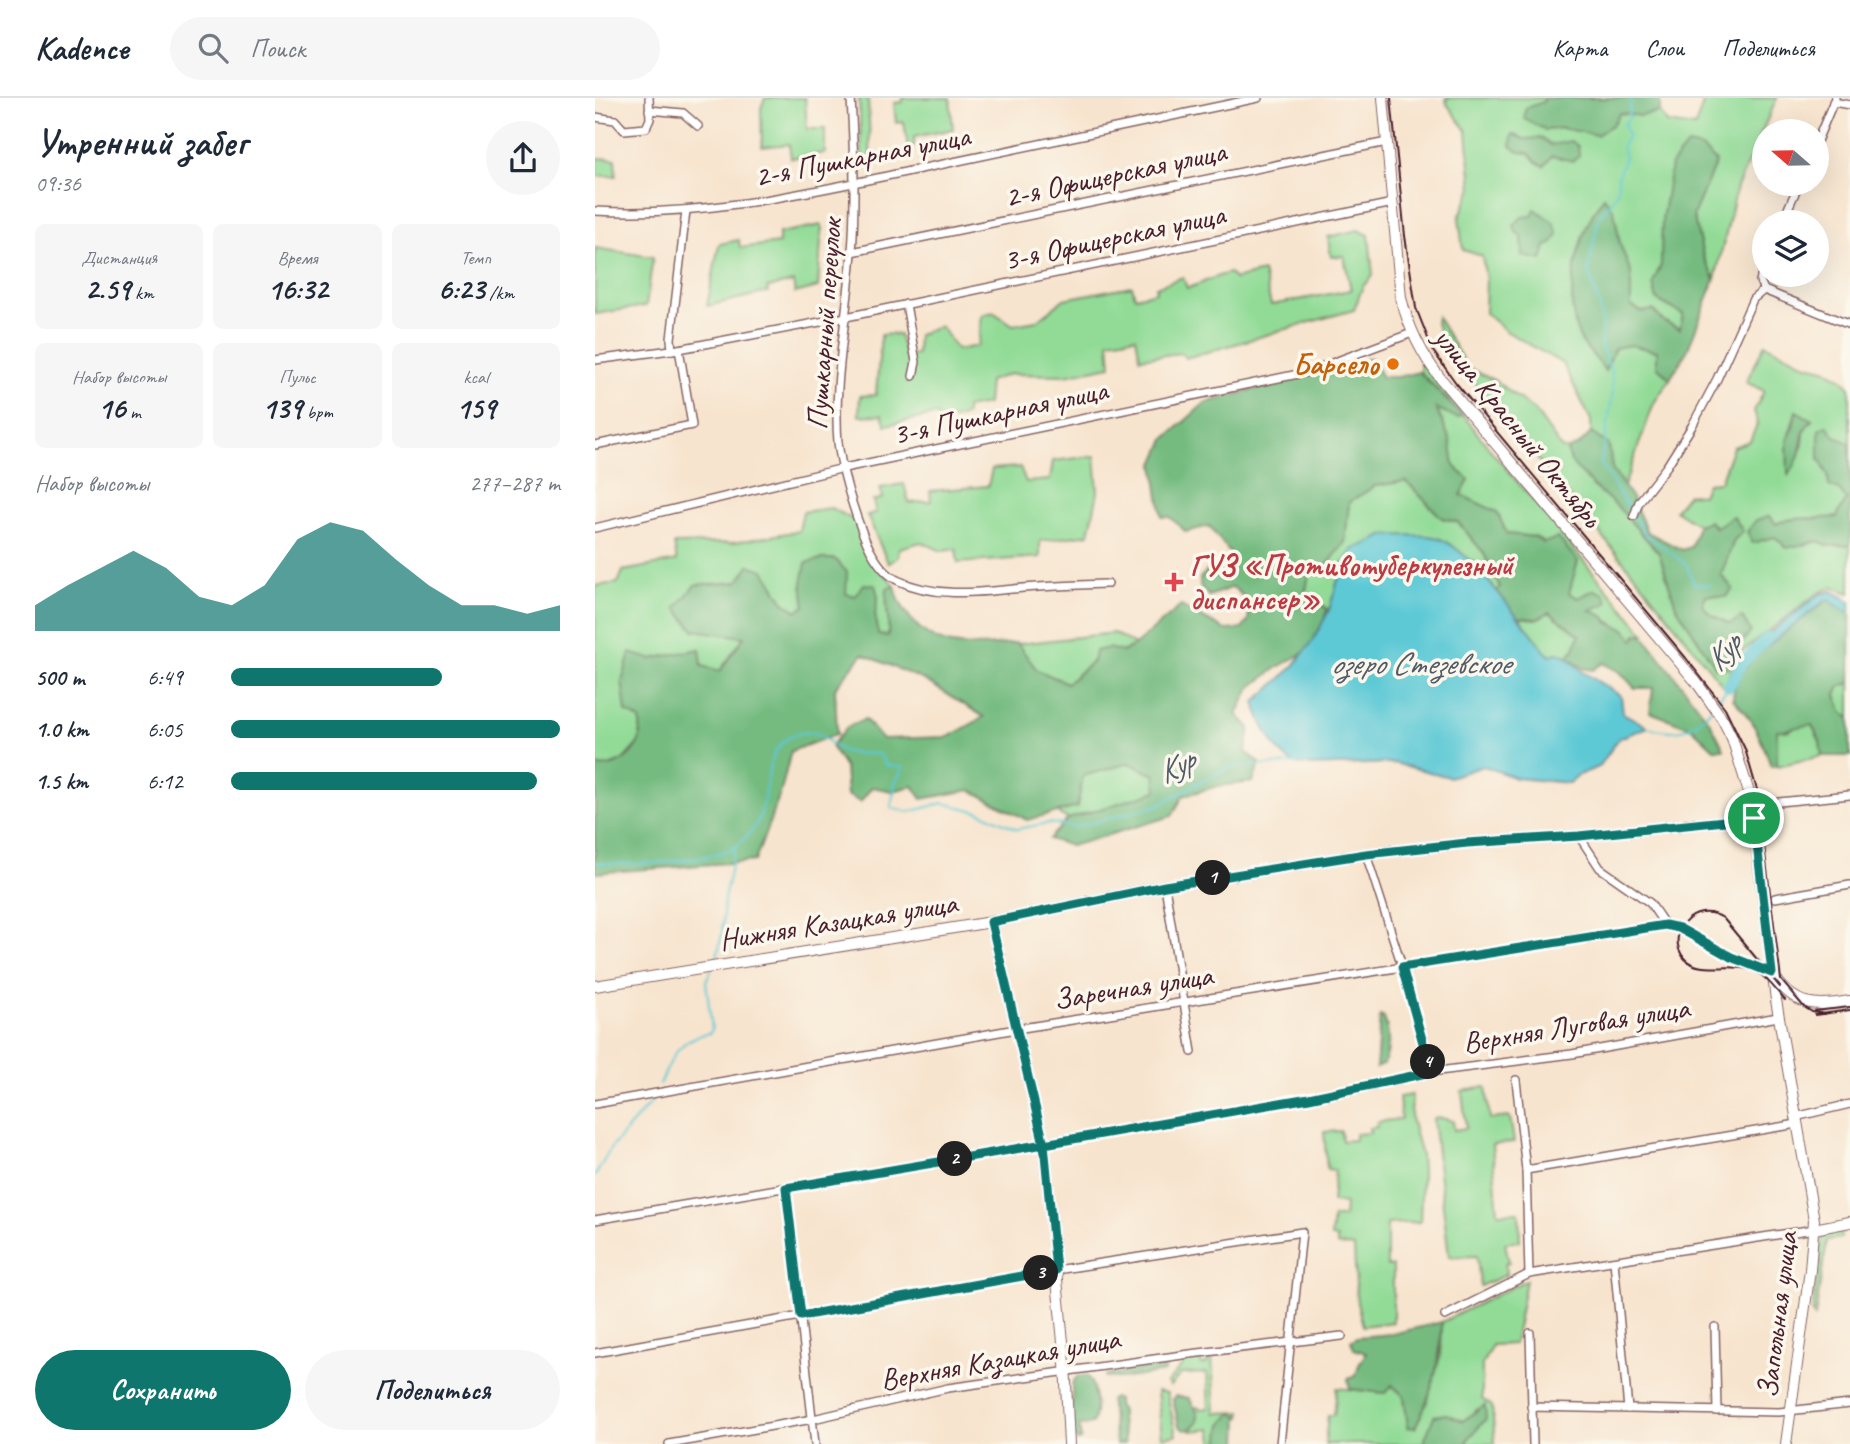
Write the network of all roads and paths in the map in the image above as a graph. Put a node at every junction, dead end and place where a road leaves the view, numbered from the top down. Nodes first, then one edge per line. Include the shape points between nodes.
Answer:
1 (649, 98) edge
2 (851, 98) edge
3 (1258, 98) edge
4 (1383, 98) edge
5 (1834, 100) edge
6 (1850, 105) edge
7 (649, 110) junction
8 (595, 117) edge
9 (1826, 119) edge
10 (698, 126) dead end
11 (1387, 142) junction
12 (855, 183) junction
13 (1393, 203) junction
14 (595, 211) edge
15 (686, 211) junction
16 (852, 252) junction
17 (1763, 287) edge
18 (1764, 290) junction
19 (906, 304) junction
20 (846, 317) junction
21 (1850, 325) edge
22 (1412, 333) junction
23 (676, 349) junction
24 (595, 360) edge
25 (913, 376) dead end
26 (595, 445) edge
27 (844, 468) junction
28 (1634, 516) dead end
29 (595, 528) edge
30 (1108, 583) dead end
31 (1732, 738) joint
32 (1850, 795) edge
33 (1779, 803) dead end
34 (1754, 818) junction
35 (1579, 836) junction
36 (1366, 854) junction
37 (1850, 885) edge
38 (1165, 886) junction
39 (1775, 898) dead end
40 (991, 922) junction
41 (1665, 925) junction
42 (1402, 967) junction
43 (1772, 973) junction
44 (595, 986) edge
45 (1850, 1002) edge
46 (1185, 1003) junction
47 (1778, 1017) junction
48 (1016, 1029) junction
49 (1192, 1052) dead end
50 (1431, 1072) junction
51 (1516, 1080) dead end
52 (595, 1104) edge
53 (1850, 1104) edge
54 (1796, 1120) junction
55 (1044, 1144) junction
56 (1526, 1170) junction
57 (786, 1188) junction
58 (595, 1220) edge
59 (1850, 1222) edge
60 (1814, 1229) junction
61 (1614, 1261) junction
62 (1056, 1270) junction
63 (1529, 1274) junction
64 (801, 1316) junction
65 (1445, 1316) dead end
66 (1714, 1327) dead end
67 (1530, 1334) dead end
68 (1342, 1336) dead end
69 (1289, 1342) junction
70 (595, 1353) edge
71 (1065, 1371) junction
72 (1850, 1404) edge
73 (1531, 1407) junction
74 (1628, 1409) junction
75 (1717, 1411) junction
76 (1790, 1412) junction
77 (813, 1419) junction
78 (669, 1444) edge
79 (815, 1444) edge
80 (1069, 1444) edge
81 (1280, 1444) edge
82 (1533, 1444) edge
83 (1786, 1444) edge

1 - 7 street
2 - 12 street, Пушкарный переулок
3 - 12 street, 2-я Пушкарная улица
4 - 11 street, улица Красный Октябрь
5 - 6 street
5 - 9 street
7 - 8 street via 646,128 624,130 615,120
7 - 10 street via 683,113
11 - 13 street, улица Красный Октябрь
11 - 16 street, 2-я Офицерская улица
12 - 15 street, 2-я Пушкарная улица
12 - 16 street, Пушкарный переулок
13 - 19 street, 3-я Офицерская улица
13 - 22 street, улица Красный Октябрь via 1401,298
14 - 15 street, 2-я Пушкарная улица
15 - 23 street via 671,339
16 - 20 street, Пушкарный переулок
17 - 18 street
18 - 21 street
18 - 28 street via 1753,299 1692,426
19 - 20 street, 3-я Офицерская улица
19 - 25 street via 916,362
20 - 23 street, 3-я Офицерская улица
20 - 27 street, Пушкарный переулок via 838,440
22 - 27 street, 3-я Пушкарная улица via 1308,372
22 - 31 street, улица Красный Октябрь via 1441,379 1697,684
23 - 24 street, 3-я Офицерская улица
23 - 26 street via 692,425
27 - 29 street, 3-я Пушкарная улица
27 - 30 street, Пушкарный переулок via 866,542 876,561 897,580 935,590 977,593
31 - 34 street, Запольная улица
32 - 33 street
34 - 35 street, Нижняя Казацкая улица
34 - 43 street, Запольная улица
35 - 36 street, Нижняя Казацкая улица
35 - 41 street via 1600,868 1650,903
36 - 38 street, Нижняя Казацкая улица
36 - 42 street
37 - 39 street
38 - 40 street, Нижняя Казацкая улица
38 - 46 street
40 - 44 street, Нижняя Казацкая улица
40 - 48 street
41 - 42 street, Заречная улица
41 - 43 street, Заречная улица
42 - 46 street, Заречная улица
42 - 50 street
43 - 45 street via 1789,993 1809,1004
43 - 47 street, Запольная улица
46 - 48 street, Заречная улица
46 - 49 street
47 - 50 street, Верхняя Луговая улица via 1572,1055
47 - 54 street, Запольная улица
48 - 52 street, Заречная улица
48 - 55 street
50 - 55 street, Верхняя Луговая улица
51 - 56 street
53 - 54 street
54 - 56 street
54 - 60 street, Запольная улица
55 - 57 street, Верхняя Луговая улица
55 - 62 street
56 - 63 street
57 - 58 street, Верхняя Луговая улица
57 - 64 street
59 - 60 street
60 - 61 street
60 - 76 street, Запольная улица
61 - 63 street
61 - 74 street
62 - 64 street
62 - 69 street via 1302,1232
62 - 71 street
63 - 65 street
64 - 70 street
64 - 77 street
66 - 75 street
67 - 73 street
68 - 69 street, Верхняя Казацкая улица
69 - 71 street, Верхняя Казацкая улица
69 - 81 street
71 - 77 street, Верхняя Казацкая улица via 948,1388
71 - 80 street
72 - 76 street
73 - 74 street
73 - 82 street
74 - 75 street
75 - 76 street
76 - 83 street, Запольная улица
77 - 78 street, Верхняя Казацкая улица
77 - 79 street

